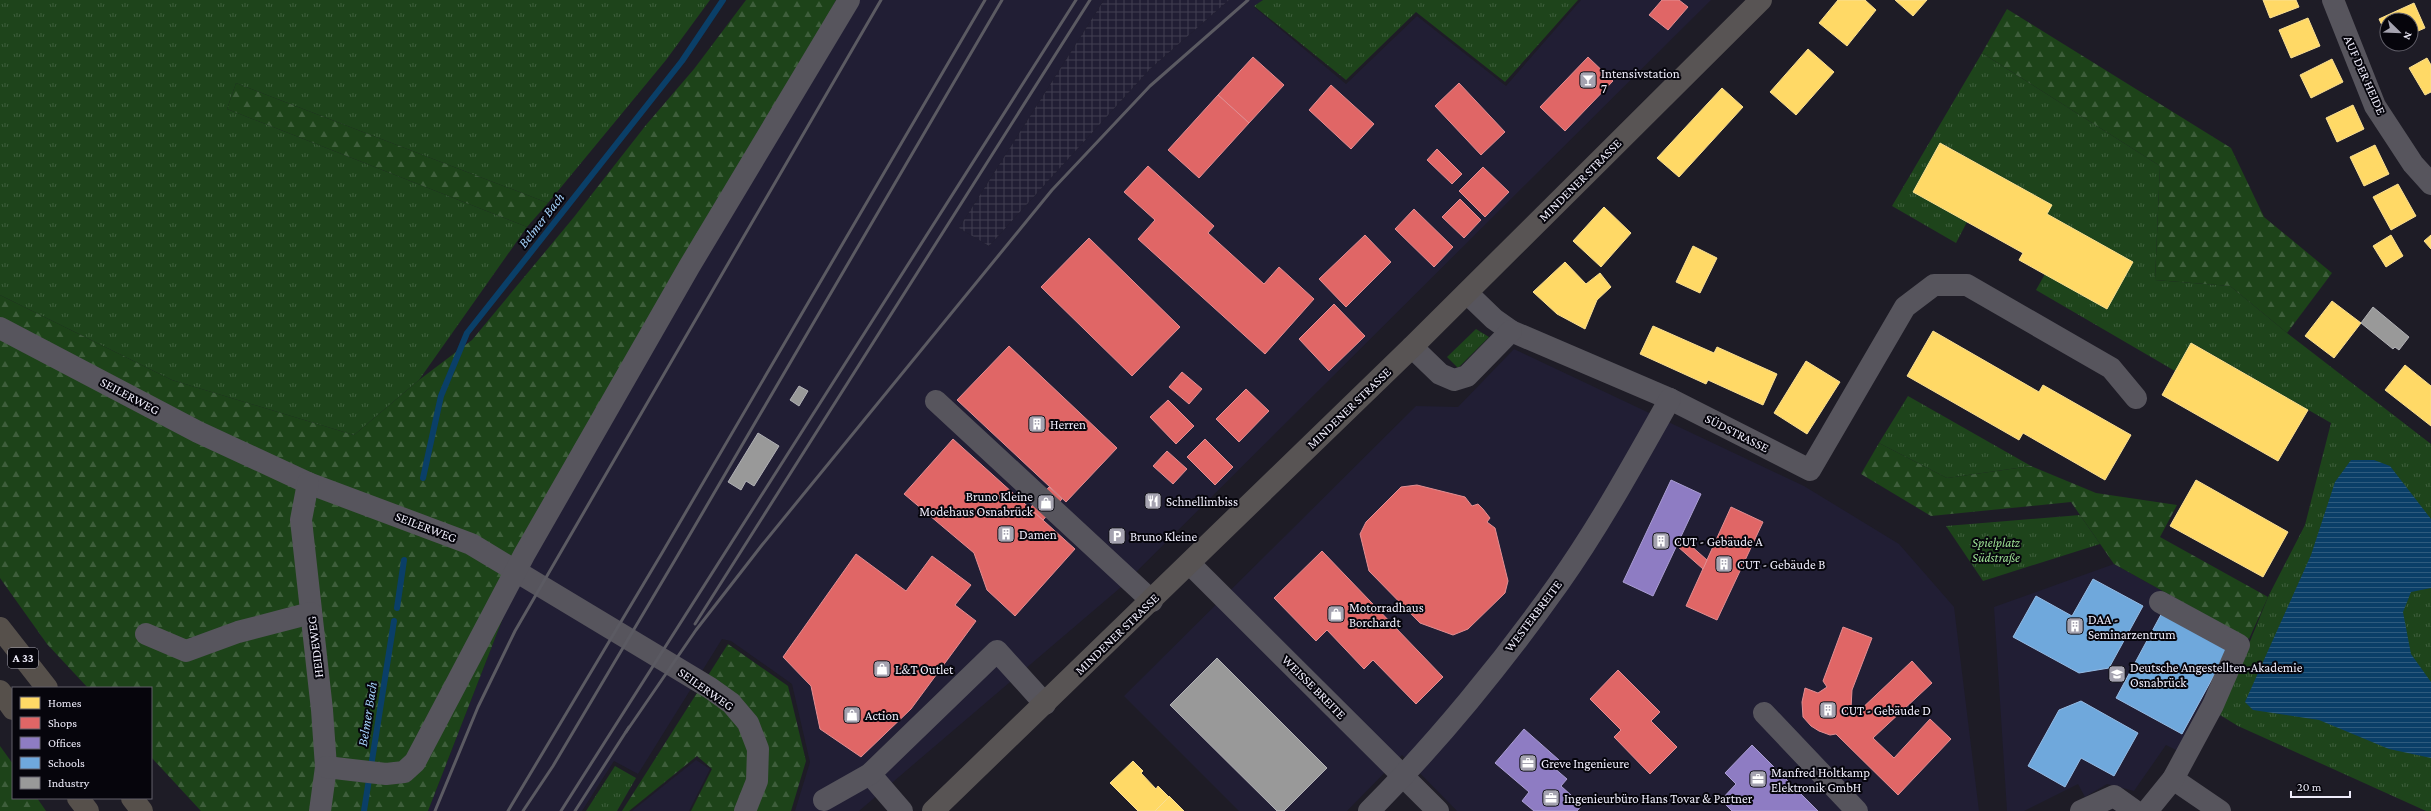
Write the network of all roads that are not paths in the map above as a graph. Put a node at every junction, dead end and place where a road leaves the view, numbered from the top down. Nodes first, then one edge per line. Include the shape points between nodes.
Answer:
1 (849, 0) edge
2 (1761, 0) edge
3 (2333, 0) edge
4 (2431, 184) edge
5 (1467, 293) junction
6 (0, 328) edge
7 (1511, 331) junction
8 (1412, 347) junction
9 (2136, 398) dead end
10 (1670, 399) junction
11 (936, 401) dead end
12 (308, 484) junction
13 (1190, 564) junction
14 (1152, 601) junction
15 (2160, 602) dead end
16 (310, 613) junction
17 (0, 628) edge
18 (146, 634) dead end
19 (46, 687) edge
20 (0, 691) edge
21 (1045, 704) junction
22 (12, 708) edge
23 (1764, 714) dead end
24 (326, 767) junction
25 (870, 774) junction
26 (1403, 776) junction
27 (2173, 780) junction
28 (79, 799) edge
29 (133, 799) edge
30 (824, 800) dead end
31 (88, 811) edge
32 (142, 811) edge
33 (320, 811) edge
34 (744, 811) edge
35 (902, 811) edge
36 (933, 811) edge
37 (1368, 811) edge
38 (1438, 811) edge
39 (1857, 811) edge
40 (2081, 811) edge
41 (2135, 811) edge
42 (2147, 811) edge
43 (2220, 811) edge

1 - 24 street via 689,267 524,555 415,762 404,772 386,774
2 - 5 main road, MINDENER STRASSE
3 - 4 street, AUF DER HEIDE via 2375,106 2413,164
5 - 7 street, SÜDSTRASSE via 1494,319
5 - 8 main road, MINDENER STRASSE
6 - 12 street, SEILERWEG via 198,432
7 - 8 street via 1467,376 1454,380 1440,374
7 - 10 street, SÜDSTRASSE
8 - 13 main road, MINDENER STRASSE
9 - 10 street, SÜDSTRASSE via 2111,368 1967,286 1934,285 1905,307 1810,470
10 - 26 street, WESTERBREITE via 1614,498 1559,583 1476,691
11 - 14 street
12 - 16 street, HEIDEWEG via 301,520
12 - 34 street, SEILERWEG via 471,544 731,703 748,723 758,749 757,781
13 - 14 main road, MINDENER STRASSE
13 - 26 street, WEISSE BREITE
14 - 21 main road, MINDENER STRASSE
15 - 27 street via 2239,645 2213,705
16 - 18 street via 238,632 186,651
16 - 24 street, HEIDEWEG
17 - 19 highway, A 33
20 - 22 highway
21 - 25 street via 997,651
21 - 36 main road, MINDENER STRASSE
23 - 39 street
24 - 33 street, HEIDEWEG
25 - 30 street
25 - 35 street
26 - 37 street, WESTERBREITE
26 - 38 street, WEISSE BREITE
27 - 42 street
27 - 43 street
28 - 31 highway
29 - 32 highway
40 - 41 street via 2114,796

